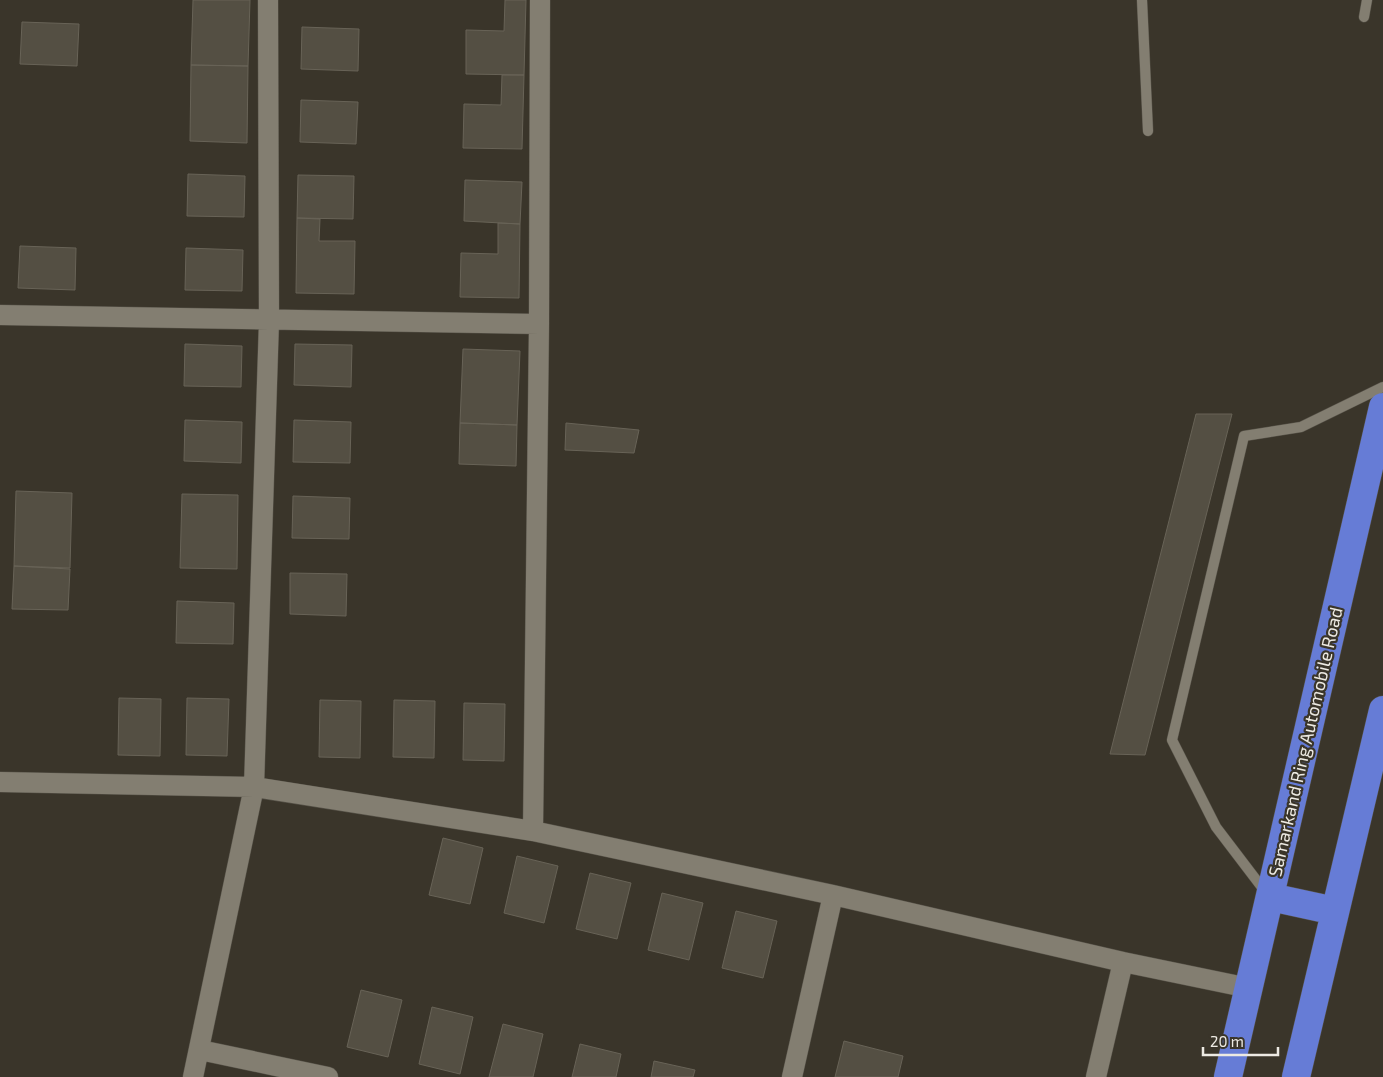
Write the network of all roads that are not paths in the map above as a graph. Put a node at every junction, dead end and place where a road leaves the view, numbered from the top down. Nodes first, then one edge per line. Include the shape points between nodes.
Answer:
1 (268, 0) edge
2 (540, 0) edge
3 (1142, 0) edge
4 (1367, 0) edge
5 (1364, 17) dead end
6 (1148, 131) dead end
7 (0, 315) edge
8 (269, 321) junction
9 (539, 324) junction
10 (1383, 387) edge
11 (1383, 407) edge
12 (1383, 710) edge
13 (0, 782) edge
14 (254, 787) junction
15 (533, 831) junction
16 (834, 895) junction
17 (1270, 897) junction
18 (1335, 912) junction
19 (1123, 962) junction
20 (1249, 988) junction
21 (200, 1050) junction
22 (193, 1077) edge
23 (328, 1077) edge
24 (792, 1077) edge
25 (1096, 1077) edge
26 (1228, 1077) edge
27 (1296, 1077) edge

1 - 8 street
2 - 9 street
3 - 6 lane
4 - 5 lane
7 - 8 street
8 - 9 street
8 - 14 street
9 - 15 street
10 - 17 lane via 1300,427 1244,436 1172,740 1216,827
11 - 17 highway, Samarkand Ring Automobile Road
12 - 18 highway
13 - 14 street
14 - 15 street
14 - 21 street
15 - 16 street
16 - 19 street
16 - 24 street
17 - 18 highway
17 - 20 highway, Samarkand Ring Automobile Road
18 - 27 highway
19 - 20 street
19 - 25 street
20 - 26 highway, Samarkand Ring Automobile Road
21 - 22 street
21 - 23 street

